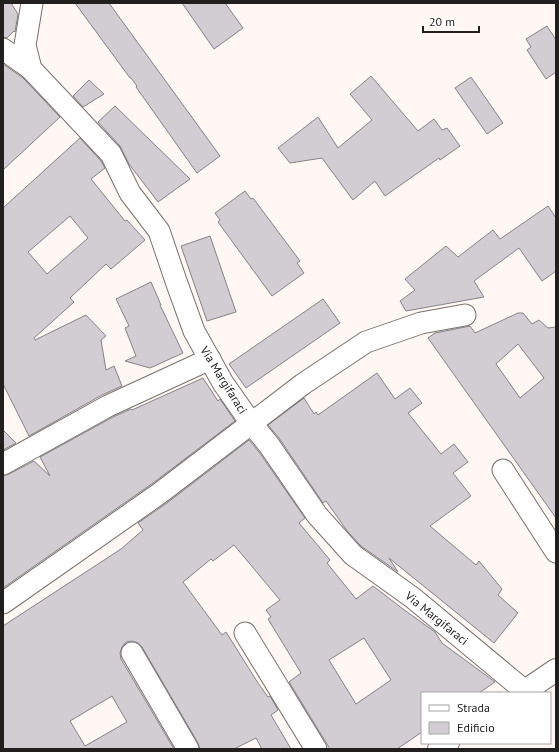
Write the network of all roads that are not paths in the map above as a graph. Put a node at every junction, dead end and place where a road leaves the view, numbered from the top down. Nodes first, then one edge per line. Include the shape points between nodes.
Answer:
1 (32, 3) edge
2 (3, 49) edge
3 (31, 69) junction
4 (465, 315) dead end
5 (210, 359) junction
6 (251, 423) junction
7 (3, 464) edge
8 (503, 470) dead end
9 (556, 552) edge
10 (3, 603) edge
11 (245, 633) dead end
12 (132, 652) dead end
13 (556, 670) edge
14 (524, 692) edge
15 (188, 749) edge
16 (316, 749) edge

1 - 3 street, Via Margifaraci via 25,45
2 - 3 street
3 - 5 street, Via Margifaraci via 112,154 130,193 159,231 194,331
4 - 6 street via 421,323 366,342
5 - 6 street, Via Margifaraci
5 - 7 street via 108,406
6 - 10 street via 160,493
6 - 14 street, Via Margifaraci via 317,515 353,554 413,598
8 - 9 street
11 - 16 street
12 - 15 street
13 - 14 street

